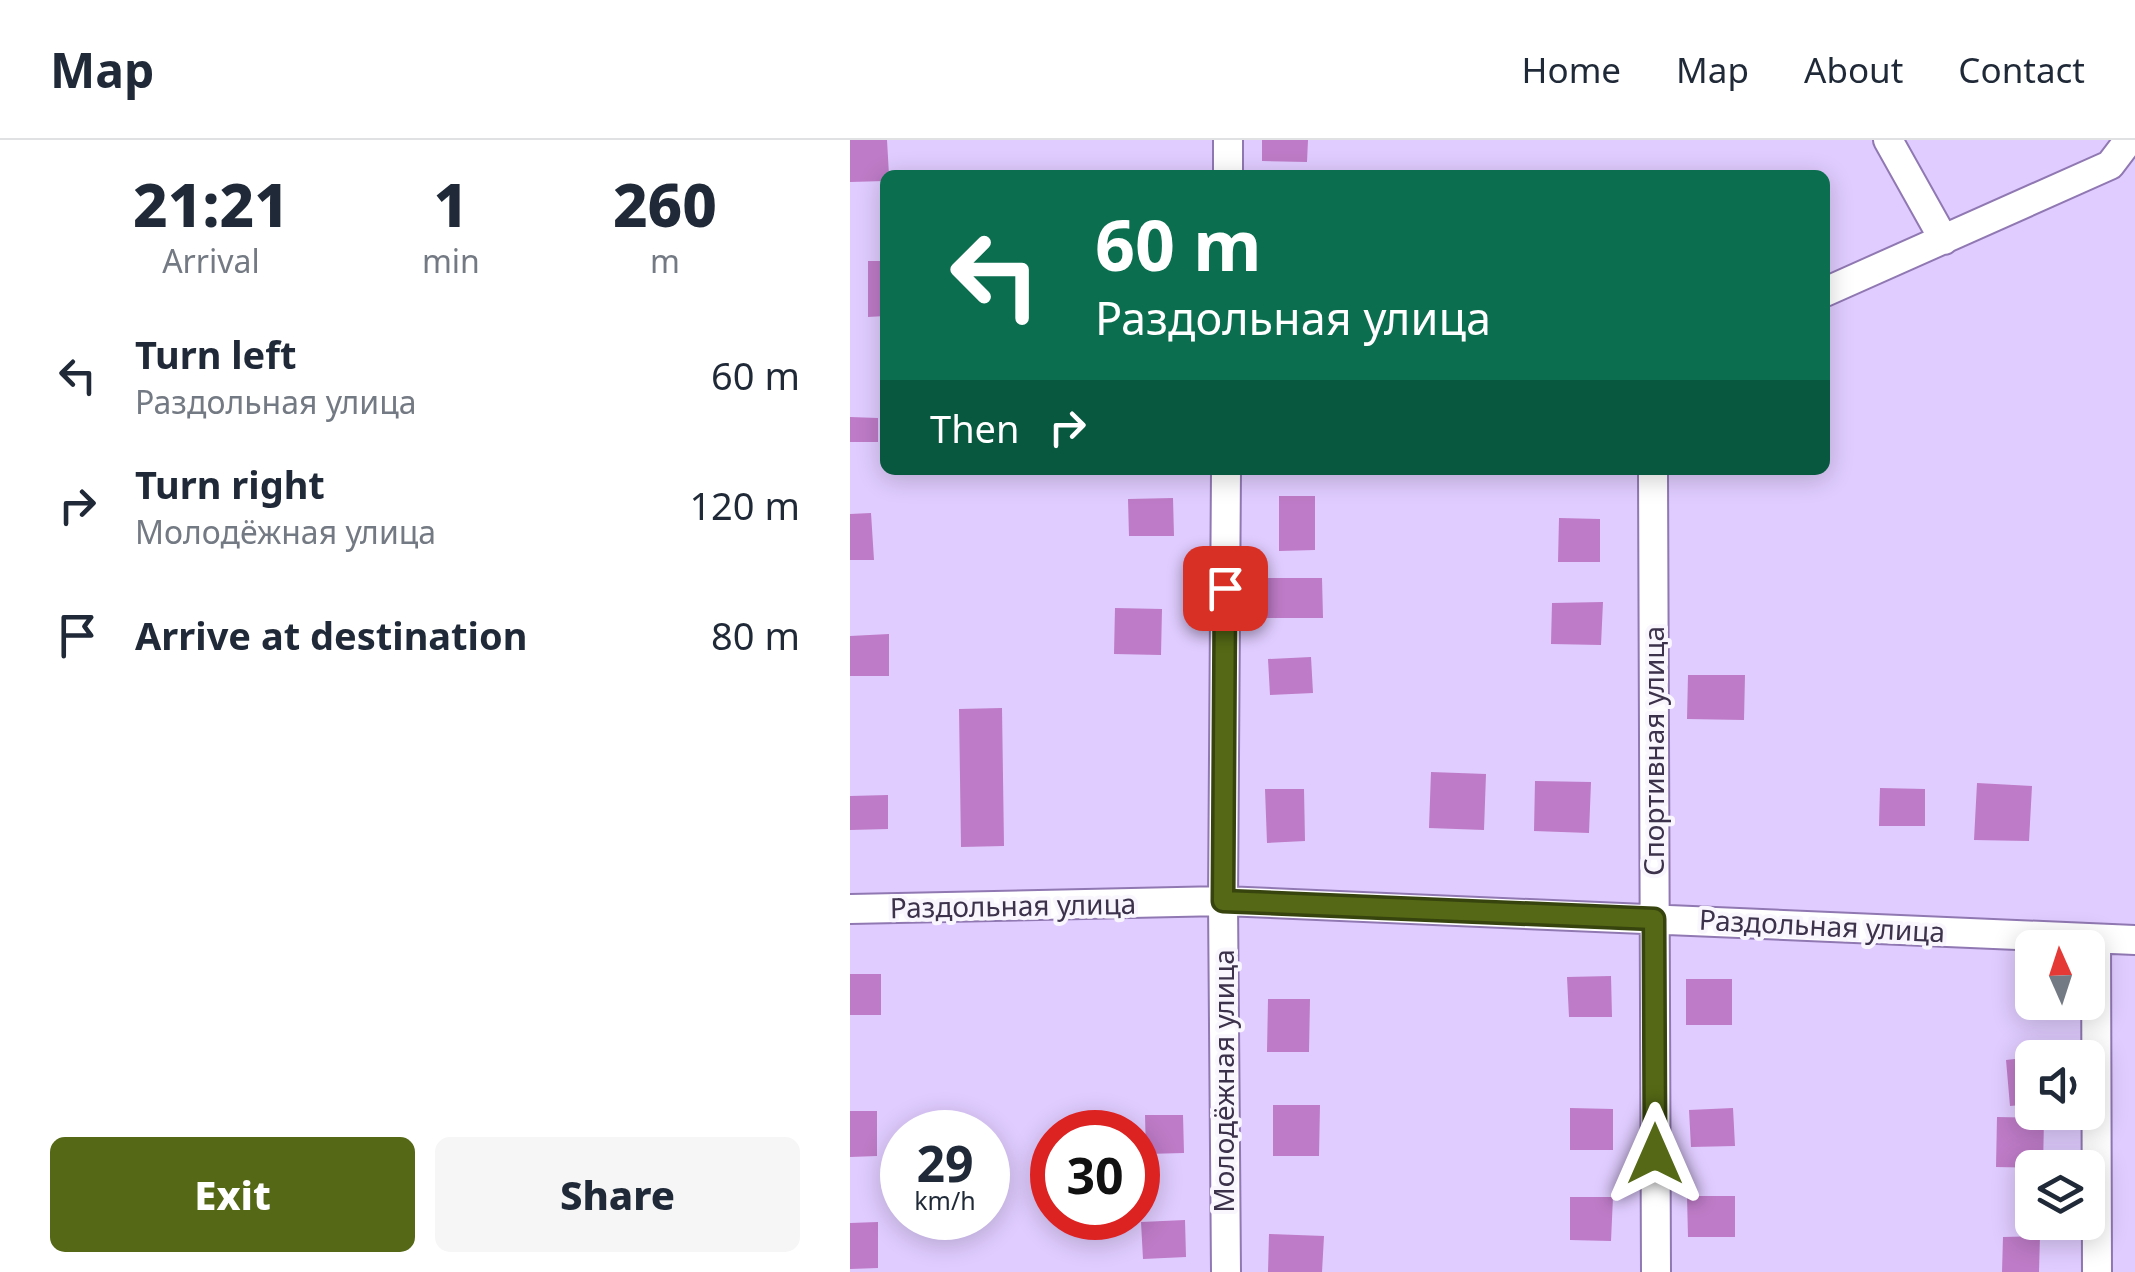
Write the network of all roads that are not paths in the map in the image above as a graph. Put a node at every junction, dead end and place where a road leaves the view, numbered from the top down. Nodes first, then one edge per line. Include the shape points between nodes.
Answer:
1 (1228, 140) edge
2 (1888, 140) edge
3 (2130, 140) edge
4 (1228, 170) edge
5 (1944, 240) junction
6 (1830, 290) edge
7 (1226, 475) edge
8 (1652, 475) edge
9 (1223, 901) junction
10 (850, 909) edge
11 (1654, 919) junction
12 (2015, 935) edge
13 (2105, 939) edge
14 (2135, 940) edge
15 (2096, 1020) edge
16 (1226, 1272) edge
17 (1656, 1272) edge
18 (2097, 1272) edge

1 - 4 street
2 - 5 street
3 - 5 street via 2110,164
5 - 6 street
7 - 9 street, Молодёжная улица
8 - 11 street, Спортивная улица
9 - 10 street, Раздольная улица
9 - 11 street, Раздольная улица
9 - 16 street, Молодёжная улица
11 - 12 street, Раздольная улица
11 - 17 street, Спортивная улица
13 - 14 street, Раздольная улица
15 - 18 street

